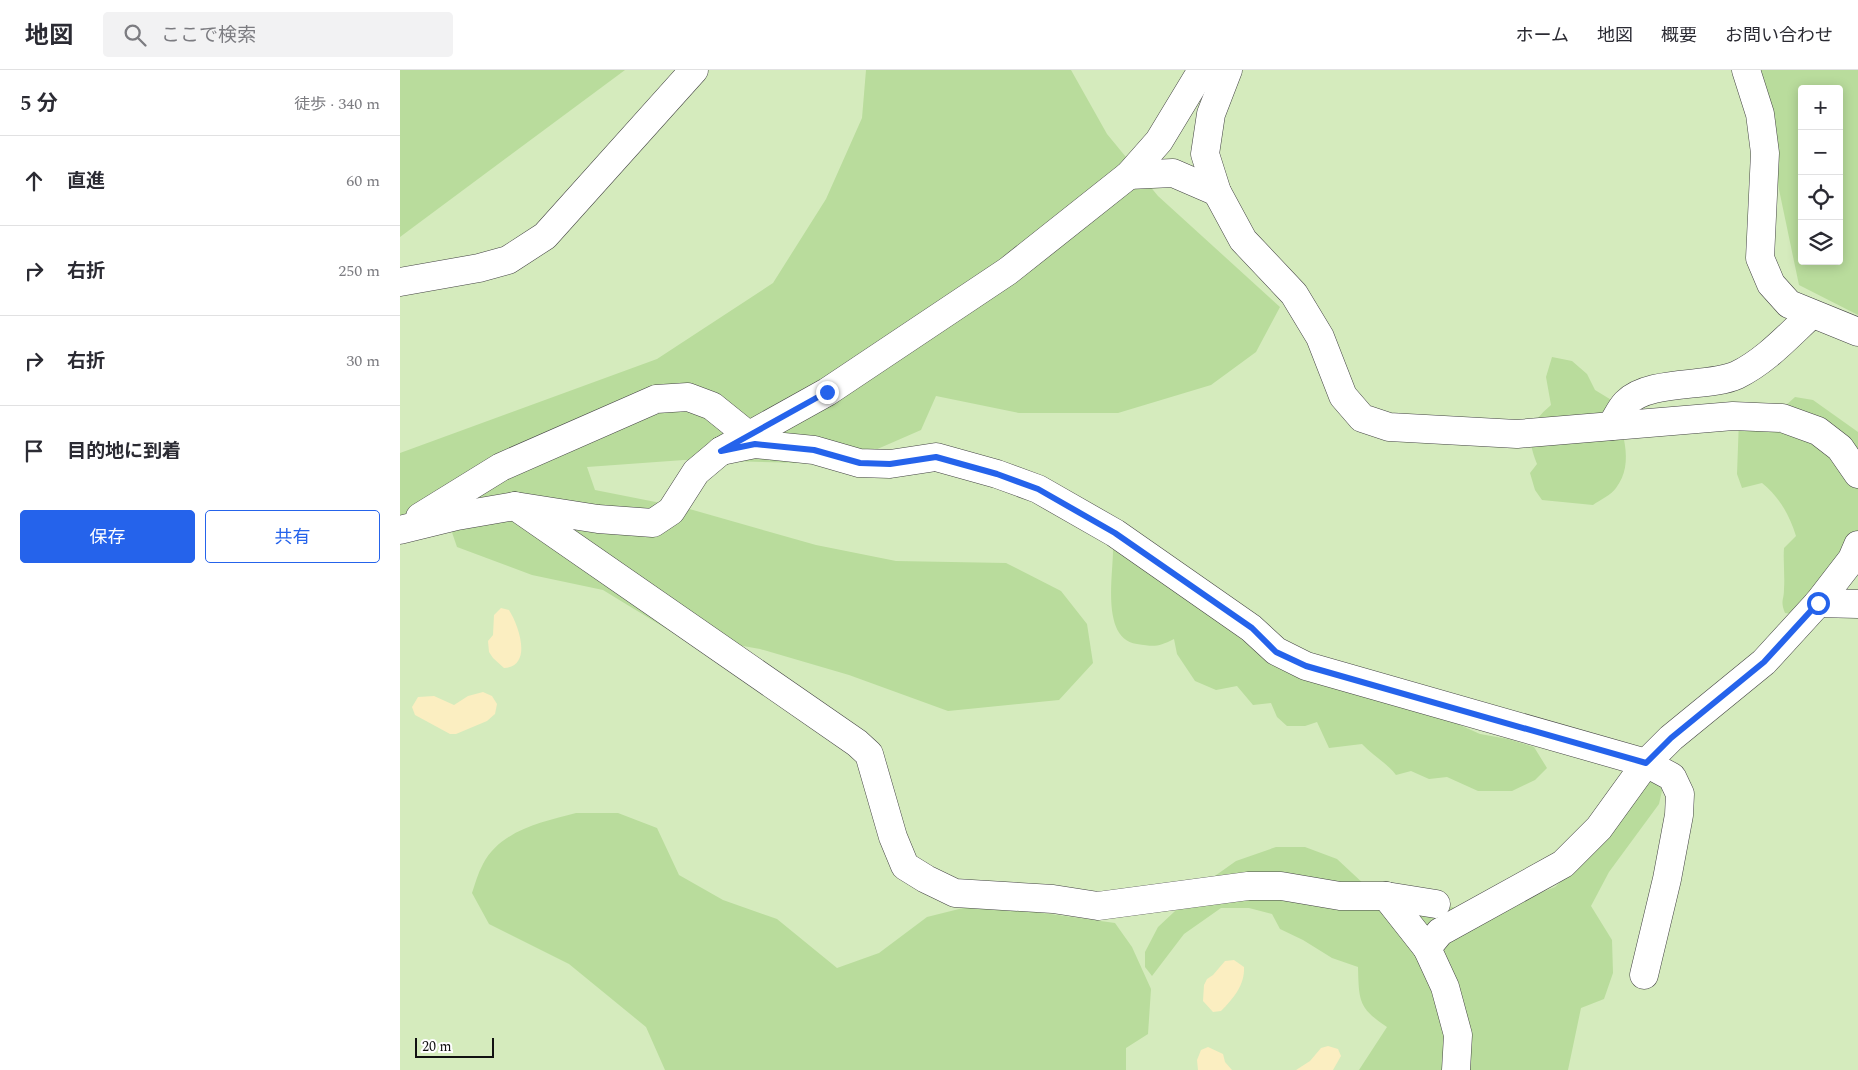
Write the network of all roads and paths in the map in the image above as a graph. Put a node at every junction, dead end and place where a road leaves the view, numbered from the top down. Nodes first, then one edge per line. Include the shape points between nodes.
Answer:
1 (694, 70) edge
2 (1202, 70) edge
3 (1228, 70) edge
4 (1746, 70) edge
5 (1129, 175) junction
6 (1217, 192) junction
7 (400, 282) edge
8 (1812, 314) junction
9 (1858, 332) edge
10 (1612, 426) junction
11 (748, 435) junction
12 (721, 451) junction
13 (1858, 474) edge
14 (515, 506) junction
15 (400, 530) edge
16 (1858, 545) edge
17 (1818, 603) junction
18 (1858, 604) edge
19 (1646, 763) junction
20 (1386, 896) junction
21 (1436, 904) dead end
22 (1427, 948) junction
23 (1644, 975) dead end
24 (1456, 1070) edge

1 - 7 lane via 545,236 508,260
2 - 5 lane via 1160,141
3 - 6 lane via 1210,114 1205,154
4 - 8 lane via 1760,114 1765,153 1760,258 1771,284 1789,304
5 - 6 lane via 1173,173
5 - 11 lane via 1008,271 827,392
6 - 10 lane via 1243,240 1294,294 1320,337 1343,396 1362,418 1389,426 1517,434
8 - 9 lane
8 - 10 lane via 1758,362 1736,376 1642,394 1626,402
10 - 13 lane via 1733,416 1782,418 1818,431 1840,448
11 - 12 lane
11 - 15 lane via 712,406 688,397 656,399 501,467
12 - 14 lane via 696,472 671,511 652,523 598,519
12 - 19 lane via 755,444 814,450 860,463 890,464 936,457 997,474 1038,489 1115,533 1252,628 1276,652 1306,666
14 - 15 lane
14 - 20 lane via 840,730 869,754 893,837 905,866 955,893 1053,899 1098,906 1248,886 1280,886 1340,896
16 - 17 lane via 1852,559
17 - 18 lane
17 - 19 lane via 1764,662 1671,738
19 - 22 lane via 1599,828 1563,864 1440,932
19 - 23 lane via 1672,777 1680,794 1668,879
20 - 21 lane
20 - 22 lane
22 - 24 lane via 1445,987 1458,1035

